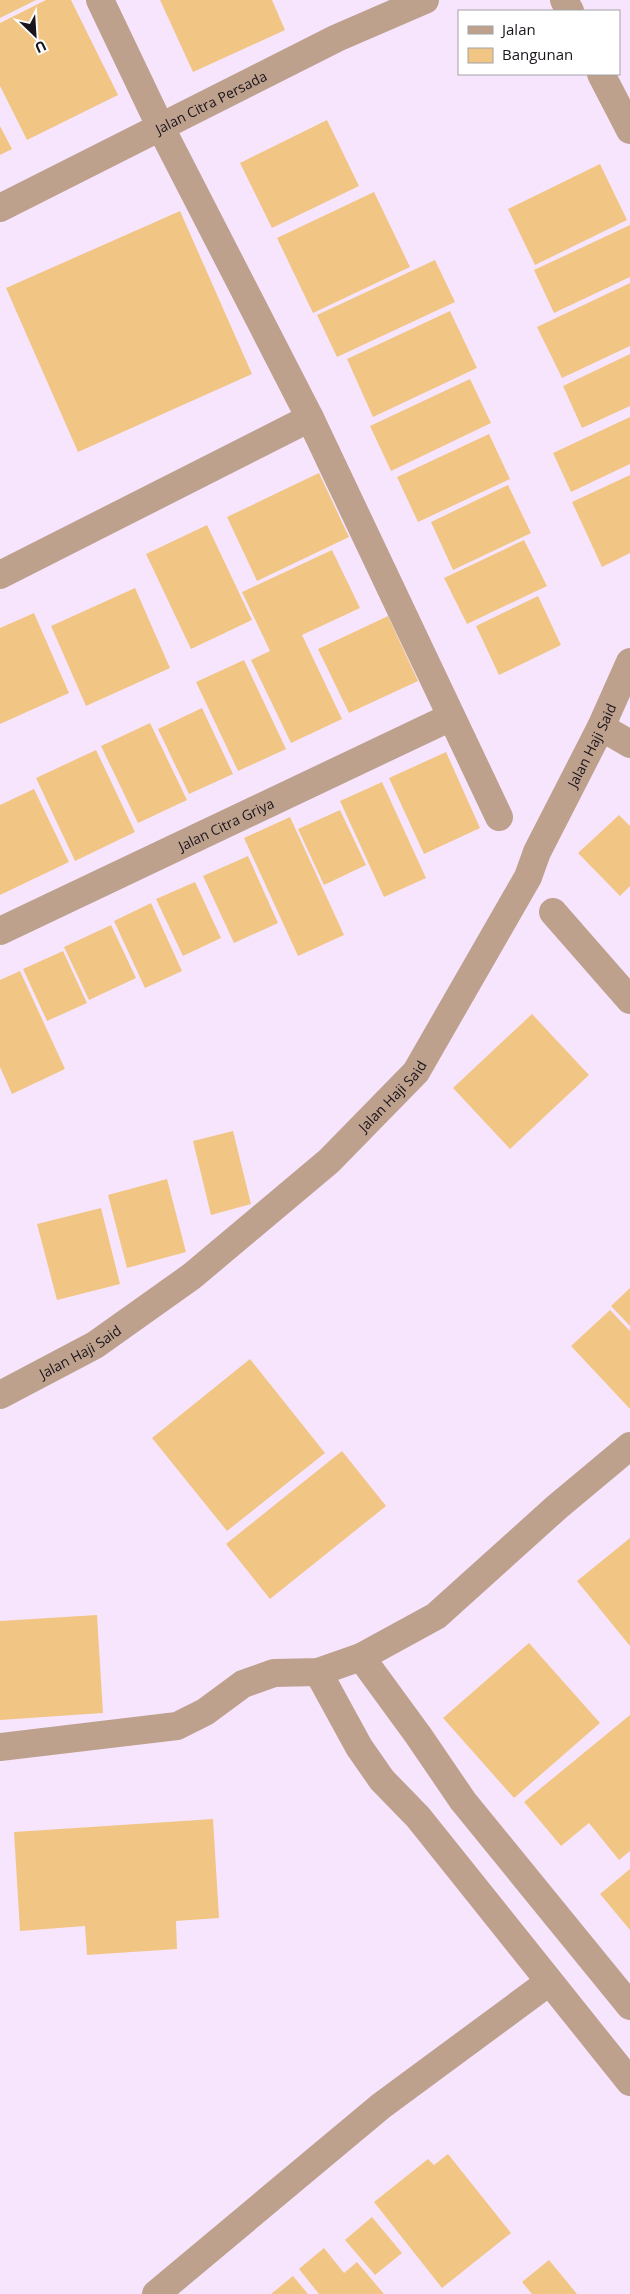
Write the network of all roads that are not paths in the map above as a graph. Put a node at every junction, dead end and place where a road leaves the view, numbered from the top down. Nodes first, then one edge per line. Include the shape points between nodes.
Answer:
1 (100, 0) edge
2 (425, 0) edge
3 (602, 75) edge
4 (162, 128) junction
5 (630, 130) edge
6 (0, 208) edge
7 (310, 418) junction
8 (0, 575) edge
9 (630, 662) edge
10 (451, 717) junction
11 (600, 727) junction
12 (630, 744) edge
13 (499, 816) dead end
14 (553, 912) dead end
15 (0, 931) edge
16 (630, 1000) edge
17 (0, 1395) edge
18 (630, 1446) edge
19 (361, 1657) junction
20 (318, 1672) junction
21 (0, 1747) edge
22 (549, 1982) junction
23 (630, 2006) edge
24 (630, 2082) edge
25 (156, 2294) edge

1 - 4 street
2 - 4 street, Jalan Citra Persada via 337,38
3 - 5 street
4 - 6 street, Jalan Citra Persada
4 - 7 street
7 - 8 street
7 - 10 street
9 - 11 street, Jalan Haji Said
10 - 13 street
10 - 15 street, Jalan Citra Griya
11 - 12 street
11 - 17 street, Jalan Haji Said via 537,852 528,877 416,1072 329,1161 192,1276 95,1345
14 - 16 street
18 - 19 street via 436,1616
19 - 20 street
19 - 23 street via 463,1802
20 - 21 street via 274,1673 243,1684 205,1712 178,1726
20 - 22 street via 359,1747 382,1780 418,1817
22 - 24 street
22 - 25 street via 381,2106

